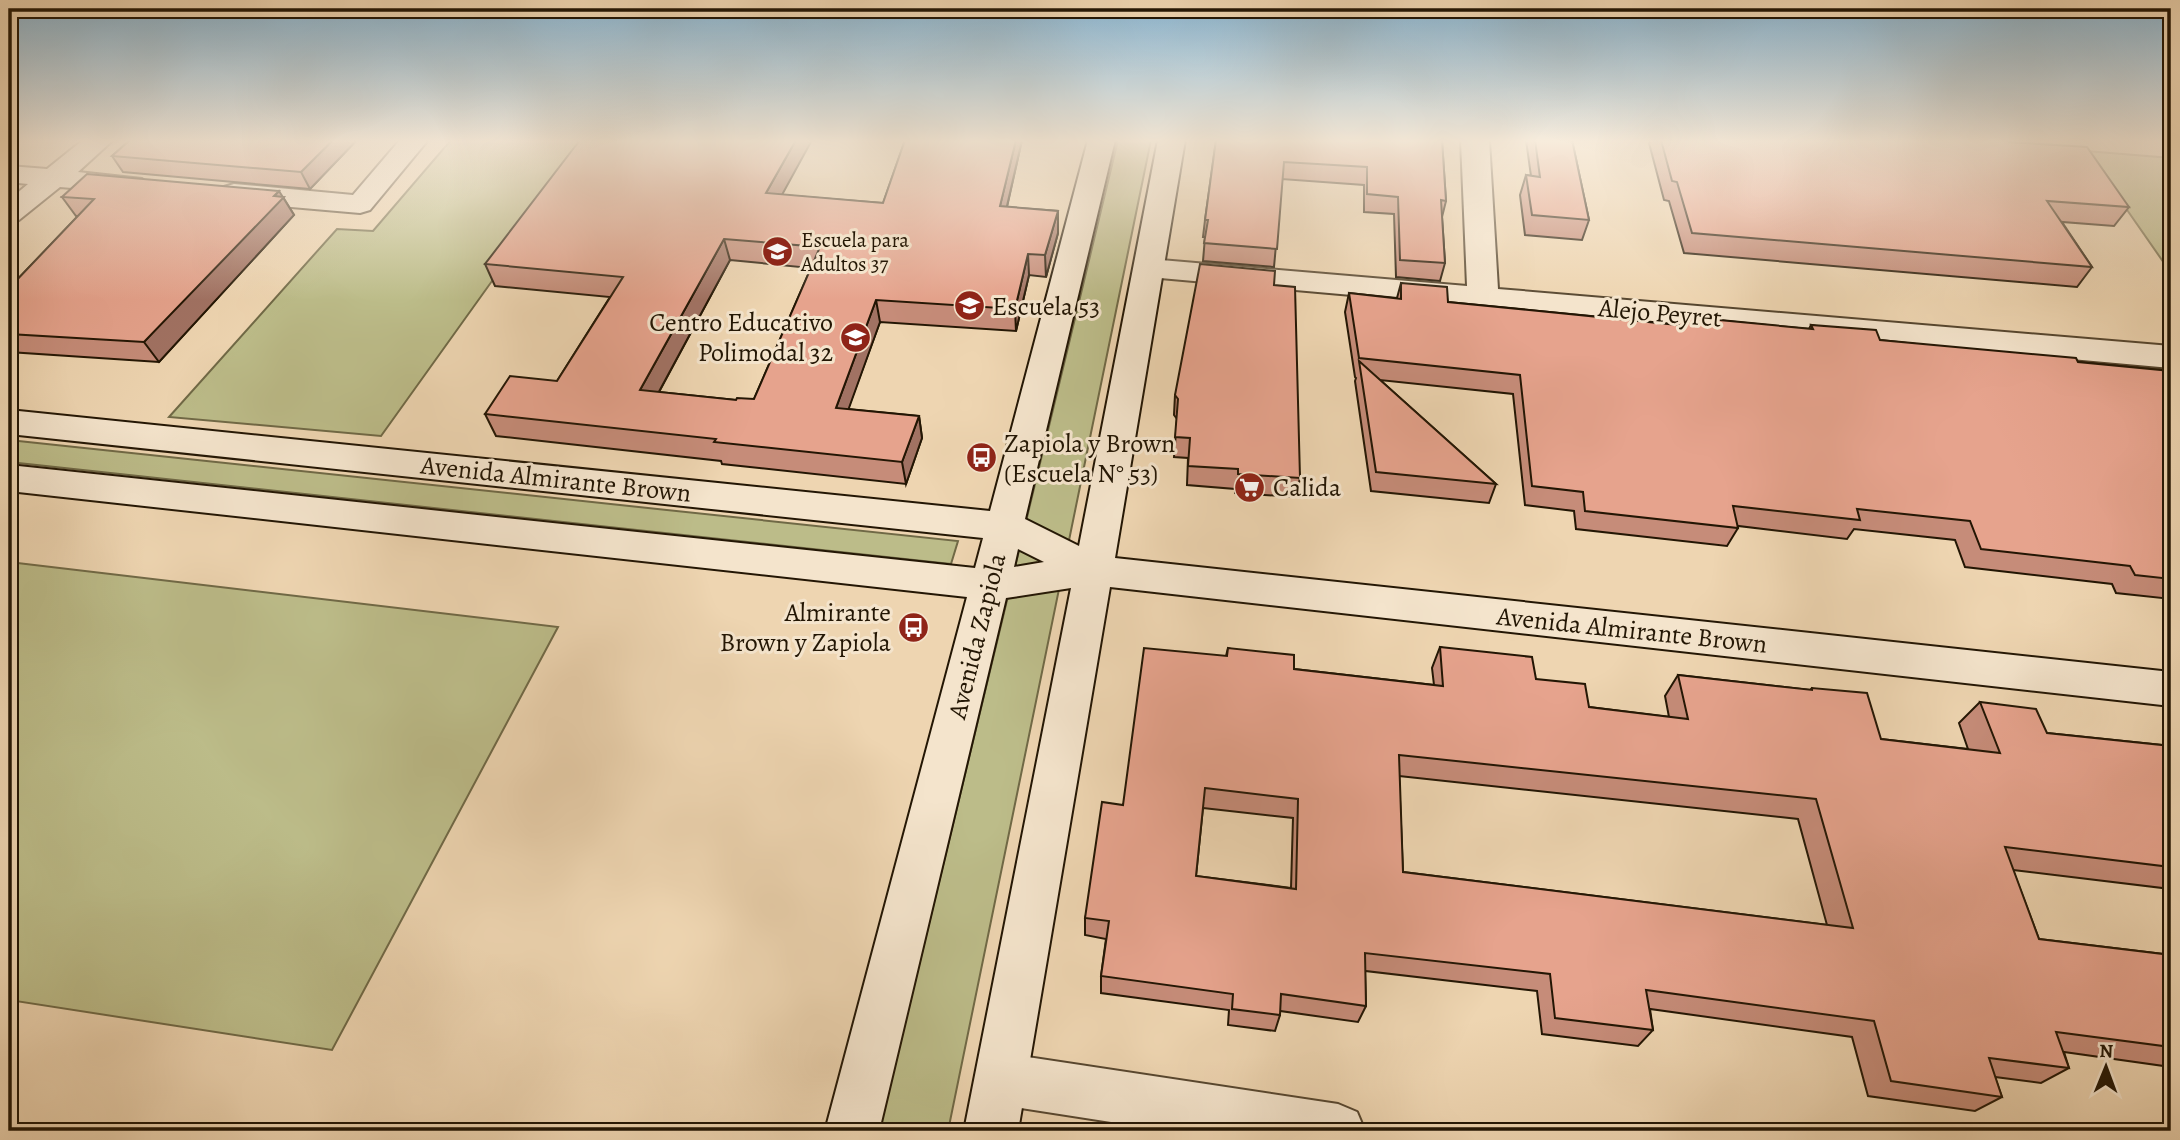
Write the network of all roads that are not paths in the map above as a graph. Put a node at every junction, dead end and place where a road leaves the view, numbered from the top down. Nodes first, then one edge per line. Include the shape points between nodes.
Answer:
1 (35, 193) edge
2 (233, 193) edge
3 (369, 193) edge
4 (1089, 193) edge
5 (1162, 193) edge
6 (1478, 193) edge
7 (9, 214) edge
8 (1149, 268) junction
9 (1483, 298) junction
10 (2171, 357) edge
11 (9, 422) edge
12 (9, 478) edge
13 (1005, 526) junction
14 (1093, 570) junction
15 (990, 585) junction
16 (2171, 689) edge
17 (1001, 1079) junction
18 (852, 1131) edge
19 (991, 1131) edge
20 (1338, 1131) edge

1 - 7 main road
2 - 3 main road via 360,204
4 - 13 main road, Avenida Zapiola
5 - 8 main road
6 - 9 main road
8 - 9 main road, Alejo Peyret
8 - 14 main road
9 - 10 main road, Alejo Peyret
11 - 13 main road, Avenida Almirante Brown
12 - 15 main road, Avenida Almirante Brown
13 - 14 main road, Avenida Almirante Brown
13 - 15 main road, Avenida Zapiola
14 - 15 main road, Avenida Almirante Brown
14 - 16 main road, Avenida Almirante Brown
14 - 17 main road
15 - 18 main road, Avenida Zapiola
17 - 19 main road
17 - 20 main road

